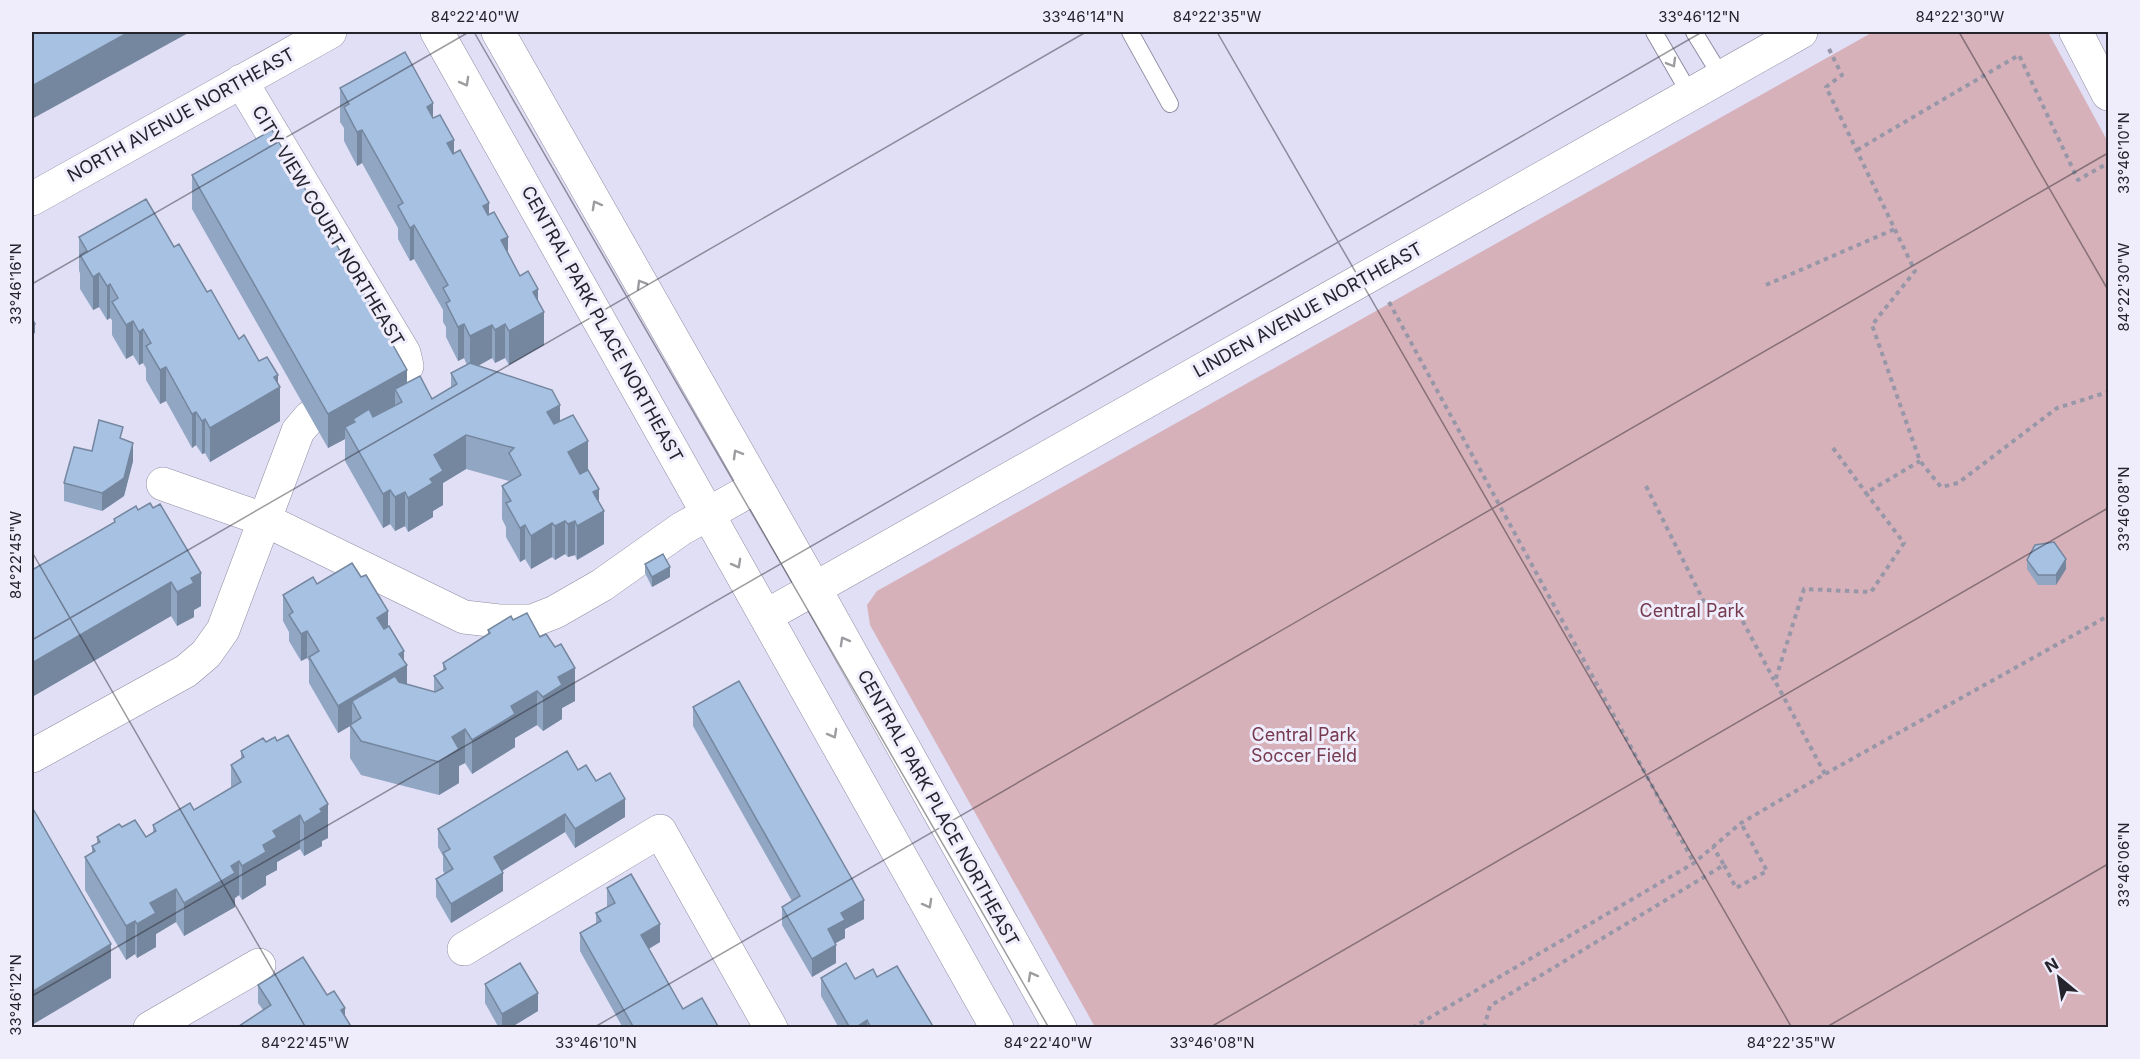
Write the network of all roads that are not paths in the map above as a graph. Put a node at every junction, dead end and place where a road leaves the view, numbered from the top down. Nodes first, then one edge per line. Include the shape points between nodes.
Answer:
1 (330, 32) edge
2 (437, 32) edge
3 (498, 32) edge
4 (1130, 32) edge
5 (1654, 32) edge
6 (1694, 32) edge
7 (1801, 32) edge
8 (2076, 32) edge
9 (1721, 76) junction
10 (241, 81) junction
11 (1690, 94) junction
12 (2109, 94) edge
13 (1170, 104) dead end
14 (32, 199) edge
15 (163, 484) dead end
16 (756, 487) junction
17 (709, 513) junction
18 (265, 520) junction
19 (814, 589) junction
20 (766, 616) junction
21 (32, 756) edge
22 (464, 949) dead end
23 (259, 965) dead end
24 (150, 1028) edge
25 (771, 1028) edge
26 (998, 1028) edge
27 (1060, 1028) edge

1 - 10 street, NORTH AVENUE NORTHEAST
2 -> 17 street, CENTRAL PARK PLACE NORTHEAST
16 -> 3 street, CENTRAL PARK PLACE NORTHEAST
4 - 13 lane
5 -> 11 lane
6 - 9 lane
7 - 9 street, LINDEN AVENUE NORTHEAST
8 - 12 street
9 - 11 street, LINDEN AVENUE NORTHEAST
10 - 14 street, NORTH AVENUE NORTHEAST
10 - 18 street, CITY VIEW COURT NORTHEAST via 404,353 407,366 310,417 298,431
11 - 19 street, LINDEN AVENUE NORTHEAST
15 - 18 street
16 - 17 street
16 - 19 street, CENTRAL PARK PLACE NORTHEAST
17 - 18 street via 602,585 532,621 464,617
17 -> 20 street, CENTRAL PARK PLACE NORTHEAST
18 - 21 street via 224,630 206,654 186,671
19 - 20 street
27 -> 19 street, CENTRAL PARK PLACE NORTHEAST
20 -> 26 street, CENTRAL PARK PLACE NORTHEAST
22 - 25 street via 660,831
23 - 24 street

